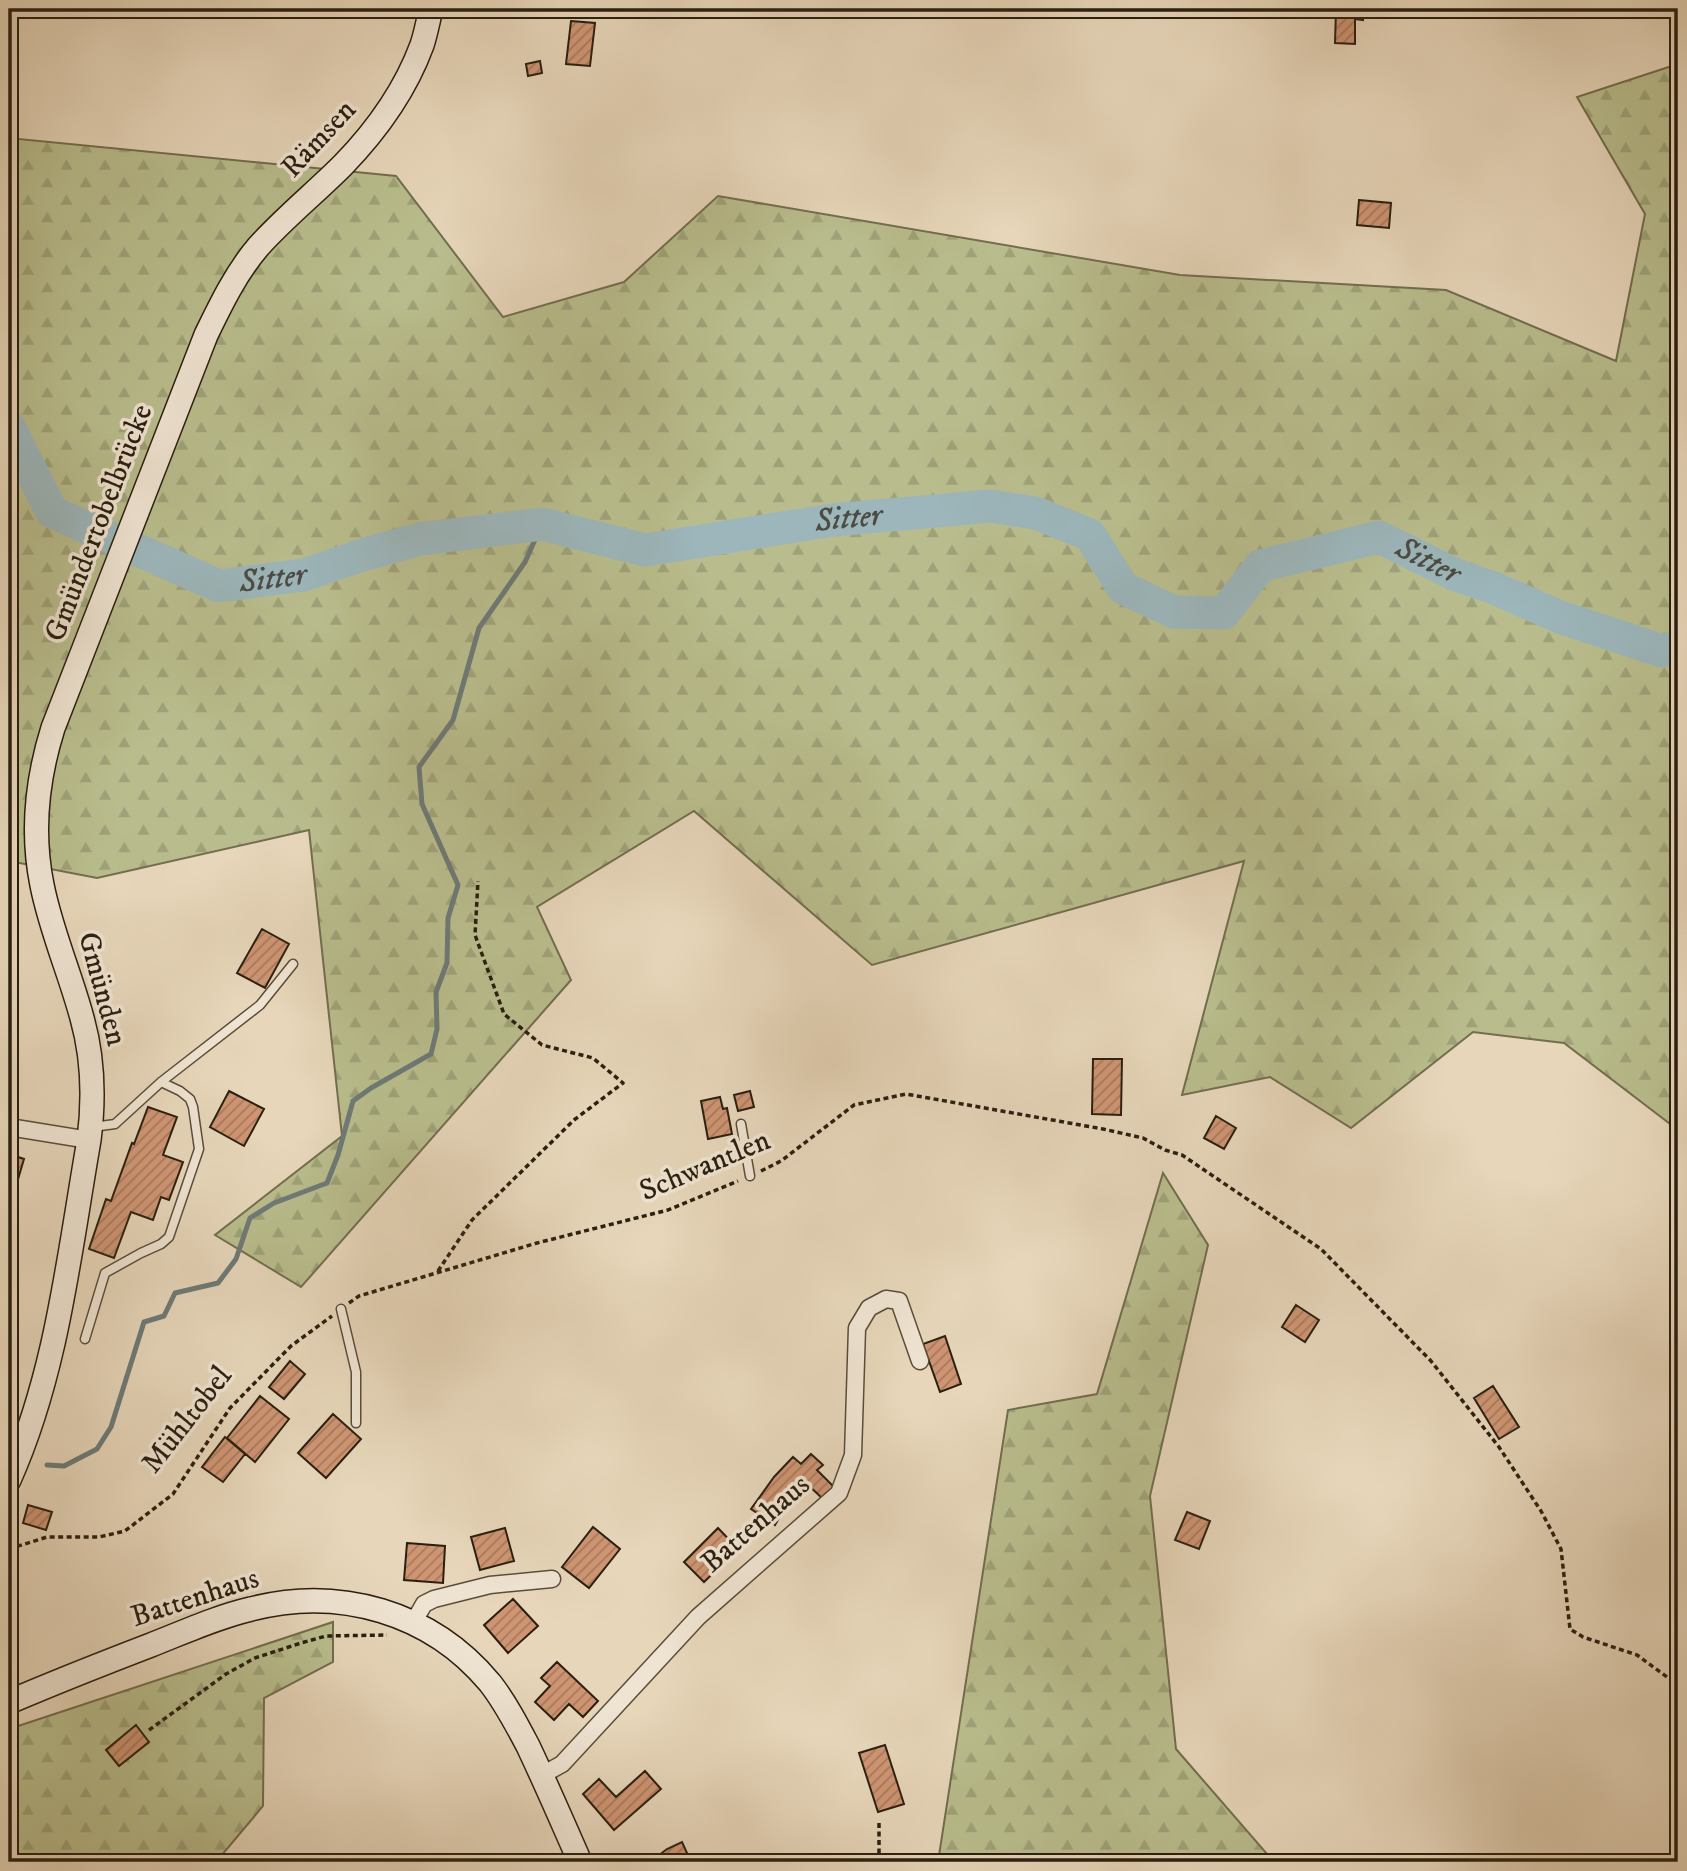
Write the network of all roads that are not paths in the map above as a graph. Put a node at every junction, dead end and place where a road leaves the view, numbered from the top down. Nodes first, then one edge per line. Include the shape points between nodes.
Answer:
1 (431, 9) edge
2 (225, 295) joint
3 (40, 775) joint
4 (293, 964) dead end
5 (161, 1082) junction
6 (741, 1124) dead end
7 (9, 1127) edge
8 (90, 1133) junction
9 (750, 1176) road end
10 (341, 1309) road end
11 (85, 1339) dead end
12 (920, 1362) dead end
13 (356, 1423) dead end
14 (9, 1480) edge
15 (552, 1579) dead end
16 (413, 1623) junction
17 (9, 1702) edge
18 (542, 1775) junction
19 (580, 1862) edge

1 - 2 main road, Rämsen via 422,44 391,107 343,164 258,247
2 - 3 main road, Gmündertobelbrücke via 53,727
3 - 8 main road, Gmünden via 37,859 47,909 83,1021 89,1056
4 - 5 lane via 260,1005
5 - 8 lane via 115,1124
5 - 11 lane via 190,1099 199,1149 169,1237 105,1273
6 - 9 lane
7 - 8 street
8 - 14 main road via 46,1375
10 - 13 lane via 356,1372
12 - 18 street, Battenhaus via 899,1301 886,1299 869,1308 857,1328 853,1455 839,1493 698,1617 562,1764
15 - 16 street via 490,1585 434,1599 424,1604
16 - 17 main road, Battenhaus via 379,1609 333,1601 273,1604 206,1624
16 - 18 main road, Battenhaus via 456,1650 490,1684
18 - 19 main road, Battenhaus

